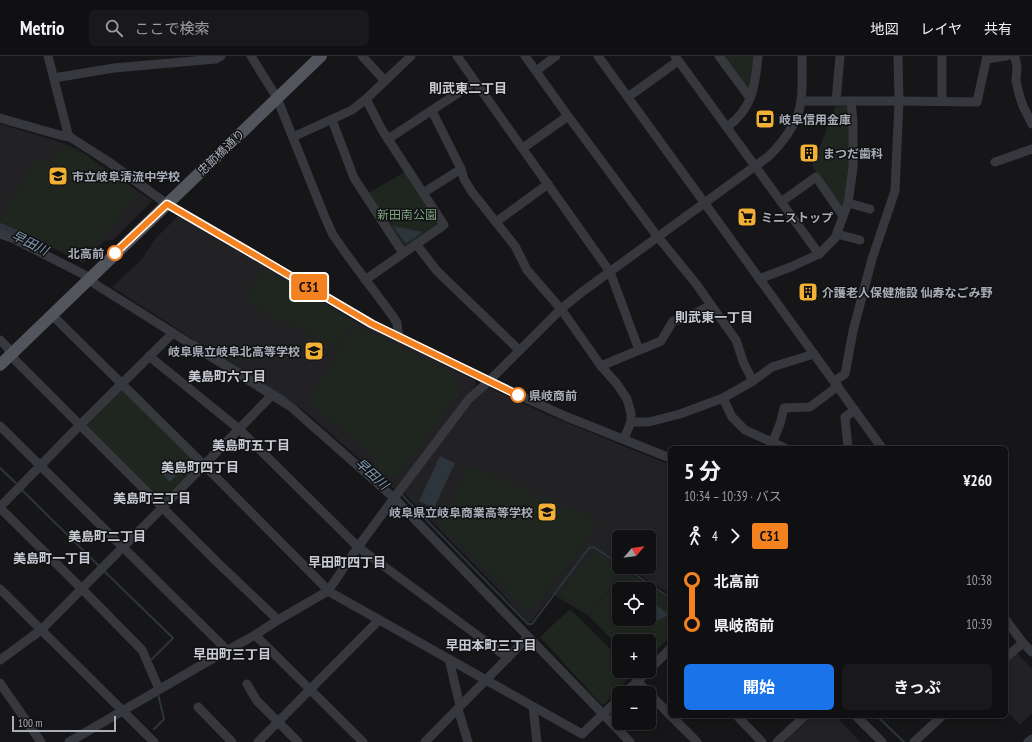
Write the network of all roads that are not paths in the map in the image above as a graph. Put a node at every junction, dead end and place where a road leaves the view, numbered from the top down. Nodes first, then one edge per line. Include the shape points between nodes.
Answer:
1 (48, 56) edge
2 (54, 56) edge
3 (221, 56) edge
4 (250, 56) edge
5 (321, 56) edge
6 (362, 56) edge
7 (411, 56) edge
8 (457, 56) edge
9 (525, 56) edge
10 (556, 56) edge
11 (598, 56) edge
12 (719, 56) edge
13 (758, 56) edge
14 (802, 56) edge
15 (840, 56) edge
16 (898, 56) edge
17 (942, 56) edge
18 (1006, 56) edge
19 (1013, 56) edge
20 (676, 58) edge
21 (987, 58) edge
22 (50, 66) junction
23 (536, 71) junction
24 (54, 78) junction
25 (385, 81) junction
26 (475, 82) junction
27 (628, 97) junction
28 (277, 98) junction
29 (750, 98) junction
30 (366, 99) junction
31 (801, 101) junction
32 (836, 101) junction
33 (851, 101) junction
34 (899, 101) junction
35 (942, 101) junction
36 (432, 111) junction
37 (568, 116) junction
38 (0, 118) edge
39 (332, 120) junction
40 (1032, 124) edge
41 (727, 127) junction
42 (70, 137) junction
43 (293, 137) junction
44 (388, 139) junction
45 (523, 148) junction
46 (1032, 149) edge
47 (995, 162) dead end
48 (755, 166) junction
49 (461, 169) junction
50 (548, 184) junction
51 (423, 193) junction
52 (705, 202) junction
53 (781, 202) junction
54 (848, 203) junction
55 (167, 204) junction
56 (870, 209) dead end
57 (843, 216) junction
58 (496, 222) junction
59 (0, 234) edge
60 (837, 234) junction
61 (658, 237) junction
62 (860, 240) dead end
63 (416, 244) junction
64 (403, 253) junction
65 (819, 254) junction
66 (610, 272) junction
67 (90, 278) junction
68 (759, 279) junction
69 (365, 280) junction
70 (711, 305) junction
71 (561, 309) junction
72 (52, 315) junction
73 (173, 332) junction
74 (399, 338) junction
75 (0, 340) edge
76 (519, 350) junction
77 (639, 350) junction
78 (11, 354) junction
79 (814, 354) junction
80 (149, 356) junction
81 (0, 365) edge
82 (601, 366) junction
83 (489, 381) junction
84 (754, 381) junction
85 (121, 384) junction
86 (836, 384) junction
87 (272, 395) junction
88 (723, 398) junction
89 (855, 410) junction
90 (631, 422) junction
91 (80, 425) junction
92 (0, 426) edge
93 (240, 429) junction
94 (624, 439) junction
95 (771, 445) edge
96 (848, 446) edge
97 (881, 446) edge
98 (668, 457) edge
99 (204, 465) junction
100 (40, 466) junction
101 (396, 495) junction
102 (0, 507) edge
103 (163, 507) junction
104 (358, 547) junction
105 (122, 548) junction
106 (0, 589) edge
107 (82, 589) junction
108 (328, 591) junction
109 (278, 620) junction
110 (379, 620) junction
111 (1008, 623) edge
112 (41, 630) junction
113 (255, 635) junction
114 (528, 637) junction
115 (1023, 643) junction
116 (227, 650) junction
117 (668, 651) edge
118 (1032, 652) edge
119 (1008, 655) edge
120 (508, 658) junction
121 (449, 659) junction
122 (0, 660) edge
123 (656, 662) edge
124 (640, 678) edge
125 (486, 680) junction
126 (637, 681) junction
127 (0, 683) edge
128 (247, 684) dead end
129 (632, 686) edge
130 (159, 689) junction
131 (310, 690) junction
132 (612, 706) edge
133 (198, 707) dead end
134 (459, 707) junction
135 (533, 707) junction
136 (122, 711) junction
137 (668, 712) edge
138 (603, 714) junction
139 (674, 718) edge
140 (739, 718) edge
141 (803, 718) edge
142 (858, 718) edge
143 (940, 718) edge
144 (278, 721) junction
145 (583, 738) edge
146 (1032, 739) edge
147 (41, 742) edge
148 (68, 742) edge
149 (154, 742) edge
150 (232, 742) edge
151 (258, 742) edge
152 (298, 742) edge
153 (363, 742) edge
154 (425, 742) edge
155 (468, 742) edge
156 (537, 742) edge
157 (630, 742) edge
158 (696, 742) edge
159 (762, 742) edge
160 (777, 742) edge
161 (882, 742) edge
162 (914, 742) edge
163 (1028, 742) edge

1 - 22 street
2 - 22 street
3 - 24 street via 216,59 114,68
4 - 28 street
5 - 28 main road, 忠節橋通り
6 - 25 street
7 - 25 street
8 - 26 street
9 - 23 street
10 - 23 street
11 - 27 street
12 - 29 street
13 - 29 street via 754,88
14 - 31 street
15 - 32 street
16 - 34 street
17 - 35 street
18 - 21 street
19 - 40 street via 1017,67 1016,81 1019,94
20 - 27 street
20 - 41 street
21 - 35 street via 977,102
22 - 24 street
23 - 37 street
24 - 42 street
25 - 30 street
26 - 36 street
26 - 45 street
27 - 52 street
28 - 43 street
28 - 55 main road, 忠節橋通り
29 - 41 street via 736,120
30 - 39 street via 352,110
30 - 44 street
31 - 32 street
31 - 48 street via 793,125 786,136 769,156
32 - 33 street
33 - 34 street
33 - 54 street via 853,168
34 - 35 street
34 - 86 street via 895,191 872,259 853,331 845,374
36 - 44 street
36 - 49 street
37 - 45 street
37 - 61 street
38 - 42 street
39 - 43 street
39 - 64 street via 354,178
41 - 48 street
42 - 55 street
43 - 69 street via 333,235
44 - 51 street
45 - 50 street
46 - 47 street
48 - 52 street
48 - 53 street
49 - 51 street
49 - 58 street via 472,192
50 - 58 street
50 - 66 street
51 - 63 street via 444,225
52 - 61 street
52 - 68 street
53 - 57 street via 816,177
53 - 65 street
54 - 56 street
54 - 57 street
55 - 67 main road, 忠節橋通り
55 - 74 street
57 - 60 street
58 - 71 street via 515,246 527,270
59 - 67 street
60 - 62 street
60 - 65 street
61 - 66 street
61 - 70 street
63 - 64 street
63 - 76 street via 437,271
64 - 69 street
65 - 68 street
66 - 71 street
66 - 77 street
67 - 72 main road, 忠節橋通り
67 - 73 street via 95,284
68 - 79 street
69 - 74 street via 397,323
70 - 77 street via 687,318 673,321 661,341
70 - 84 street via 736,340 744,364
71 - 76 street
71 - 82 street
72 - 78 main road, 忠節橋通り
72 - 85 street
73 - 80 street
73 - 87 street
74 - 83 street
75 - 78 street
76 - 83 street
77 - 82 street
78 - 81 main road, 忠節橋通り
78 - 91 street
79 - 84 street via 772,367
79 - 86 street
80 - 85 street
80 - 93 street
82 - 90 street via 627,399
83 - 94 street via 565,416
83 - 101 street via 469,399
84 - 88 street
85 - 91 street
85 - 99 street
86 - 89 street
86 - 95 street via 810,407 784,408
87 - 93 street
87 - 101 street via 291,407
88 - 90 street via 680,414 649,422
88 - 95 street via 732,417 745,430
89 - 96 street via 845,417
89 - 97 street
90 - 94 street
91 - 100 street
91 - 103 street
92 - 100 street
93 - 99 street
93 - 104 street
94 - 98 street
99 - 103 street
99 - 108 street
100 - 102 street
100 - 105 street
101 - 104 street
101 - 114 street
102 - 107 street
103 - 105 street
103 - 109 street
104 - 108 street
104 - 120 street
105 - 107 street
105 - 116 street
106 - 112 street
107 - 112 street
107 - 130 street via 142,650
108 - 109 street
108 - 110 street
109 - 113 street
110 - 121 street
110 - 131 street
111 - 115 street
112 - 122 street
112 - 136 street
113 - 116 street
113 - 131 street
114 - 120 street
114 - 138 street
115 - 118 street
115 - 119 street
116 - 130 street
117 - 123 street
120 - 125 street
121 - 125 street
121 - 134 street
124 - 126 street
125 - 134 street
125 - 135 street
126 - 129 street
126 - 137 street
127 - 147 street
128 - 144 street via 257,701
130 - 136 street
131 - 144 street
131 - 153 street
132 - 138 street
133 - 150 street
134 - 154 street
134 - 155 street
135 - 145 street
135 - 156 street
136 - 148 street
136 - 149 street
138 - 145 street
138 - 157 street
139 - 158 street
140 - 159 street
141 - 160 street
142 - 161 street
143 - 162 street
144 - 151 street
144 - 152 street
146 - 163 street

